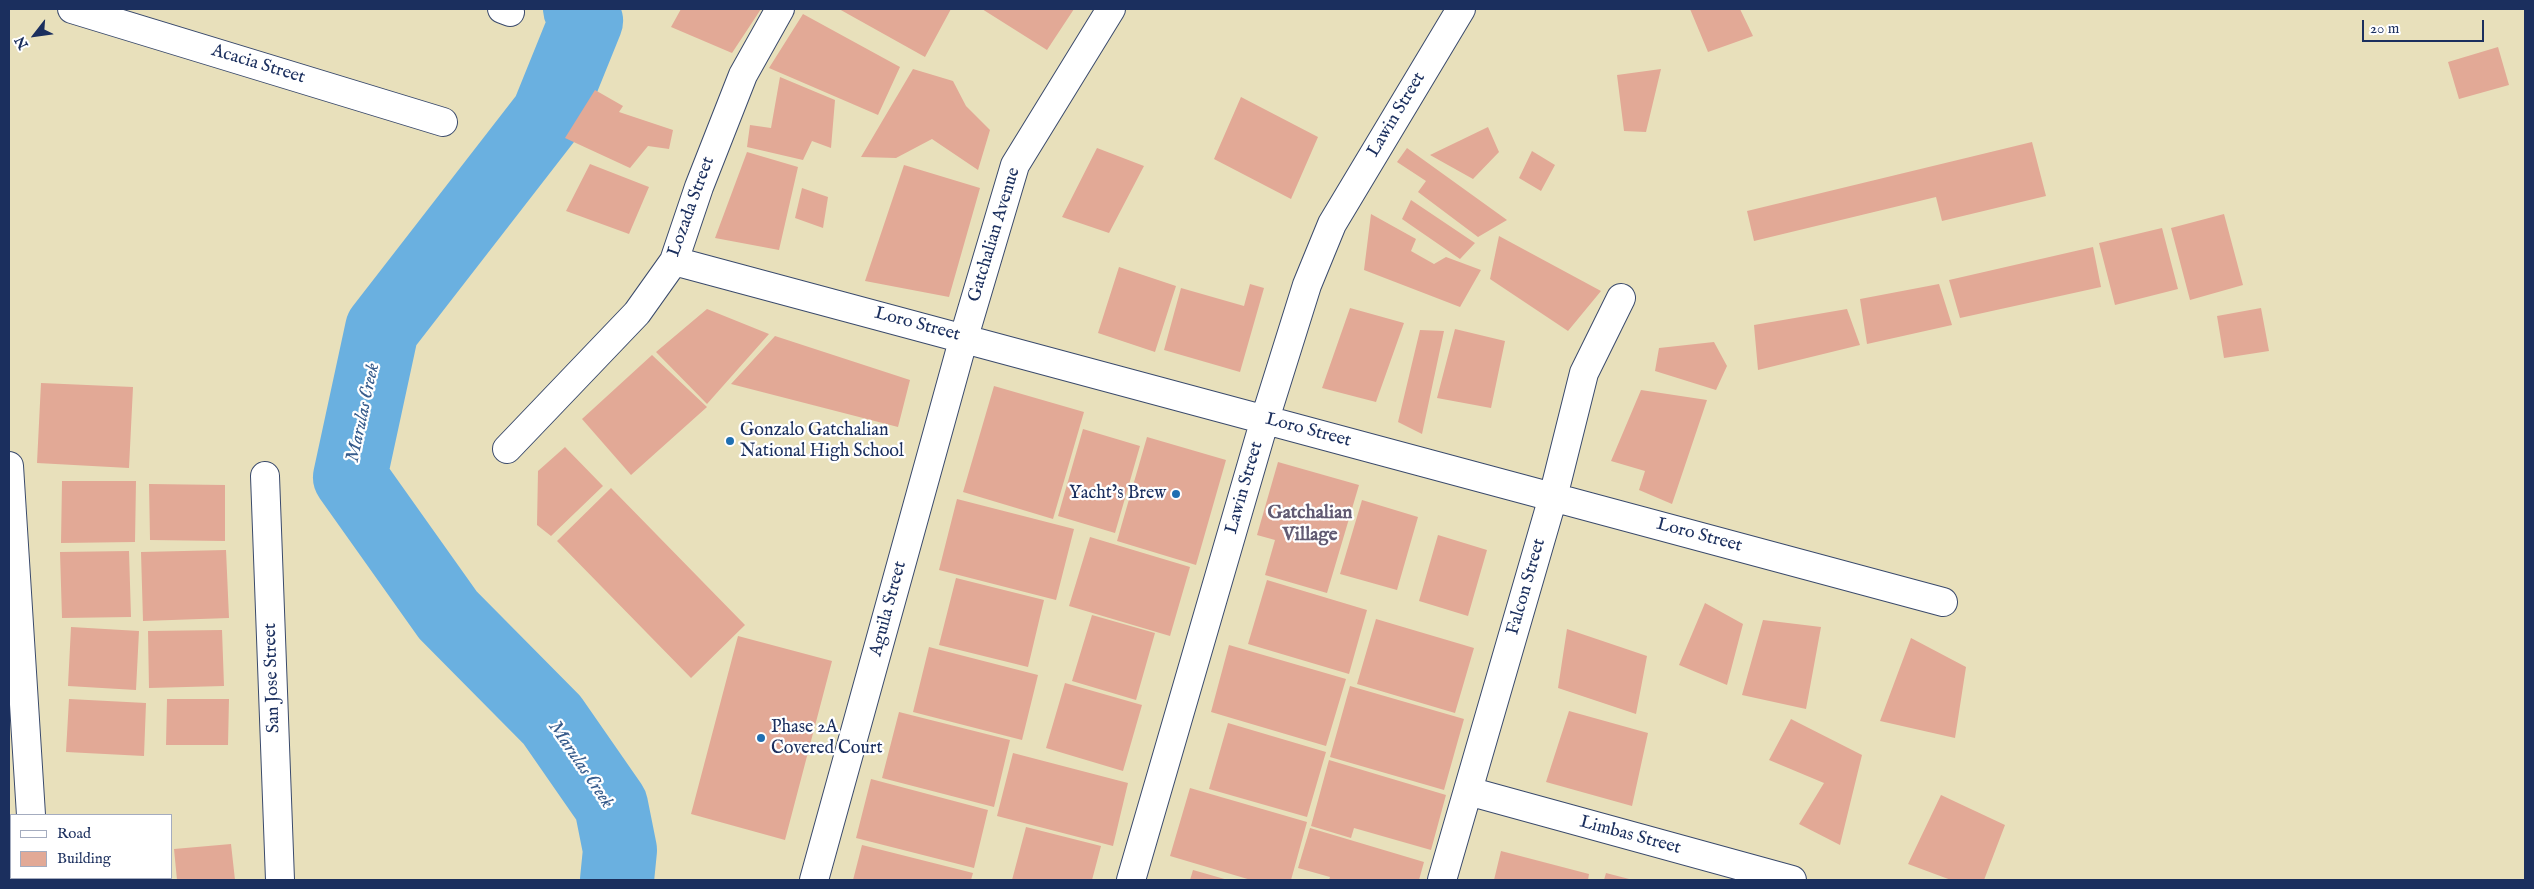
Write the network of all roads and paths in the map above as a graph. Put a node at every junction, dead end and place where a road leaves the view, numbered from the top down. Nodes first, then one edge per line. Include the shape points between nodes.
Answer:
1 (72, 9) edge
2 (780, 9) edge
3 (1111, 9) edge
4 (1461, 9) edge
5 (443, 122) dead end
6 (674, 260) junction
7 (1621, 298) dead end
8 (964, 337) junction
9 (1265, 419) junction
10 (508, 449) dead end
11 (9, 466) edge
12 (265, 476) dead end
13 (1553, 497) junction
14 (1943, 602) dead end
15 (1468, 791) junction
16 (31, 814) edge
17 (1776, 878) edge
18 (280, 880) edge
19 (814, 880) edge
20 (1131, 880) edge
21 (1442, 880) edge

1 - 5 street, Acacia Street
2 - 6 street, Lozada Street via 743,75
3 - 8 street, Gatchalian Avenue via 1015,164
4 - 9 street, Lawin Street via 1332,224 1307,285
6 - 8 street, Loro Street
6 - 10 street, Lozada Street via 637,313
7 - 13 street, Falcon Street via 1584,373
8 - 9 street, Loro Street
8 - 19 street, Aguila Street
9 - 13 street, Loro Street
9 - 20 street, Lawin Street
11 - 16 street
12 - 18 street, San Jose Street
13 - 14 street, Loro Street
13 - 15 street, Falcon Street
15 - 17 street, Limbas Street
15 - 21 street, Falcon Street

